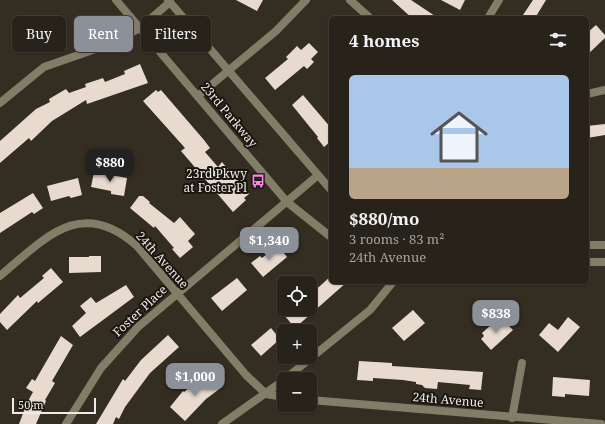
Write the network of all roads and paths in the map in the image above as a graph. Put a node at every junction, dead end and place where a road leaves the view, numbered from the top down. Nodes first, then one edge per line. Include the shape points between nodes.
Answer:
1 (116, 0) edge
2 (306, 0) edge
3 (350, 0) edge
4 (499, 0) edge
5 (169, 1) edge
6 (368, 16) edge
7 (489, 16) edge
8 (140, 28) junction
9 (228, 71) junction
10 (605, 90) edge
11 (589, 94) edge
12 (198, 96) junction
13 (0, 103) edge
14 (317, 176) junction
15 (329, 188) edge
16 (287, 202) junction
17 (329, 235) edge
18 (589, 245) edge
19 (605, 245) edge
20 (589, 262) edge
21 (605, 262) edge
22 (0, 276) edge
23 (391, 284) edge
24 (177, 294) junction
25 (522, 363) dead end
26 (293, 372) edge
27 (277, 385) edge
28 (266, 394) junction
29 (277, 396) edge
30 (317, 401) edge
31 (512, 418) junction
32 (66, 424) edge
33 (222, 424) edge
34 (601, 424) edge

1 - 8 street, 23rd Parkway
2 - 9 street via 276,31
3 - 6 street
4 - 7 street
5 - 8 street
5 - 9 street
8 - 12 street, 23rd Parkway
8 - 13 street via 105,46 44,68
9 - 12 street
9 - 14 street
10 - 11 street
12 - 16 street, 23rd Parkway
14 - 15 street
14 - 16 street, Foster Place
16 - 17 street, 23rd Parkway
16 - 24 street, Foster Place
18 - 19 street
20 - 21 street
22 - 24 street, 24th Avenue via 25,254 62,229 81,222 110,228 131,241
23 - 26 street via 370,310
24 - 28 street, 24th Avenue via 246,375
24 - 32 street, Foster Place via 138,327 101,368
25 - 31 street
27 - 28 street
28 - 29 street
28 - 33 street
30 - 31 street, 24th Avenue
31 - 34 street, 24th Avenue

